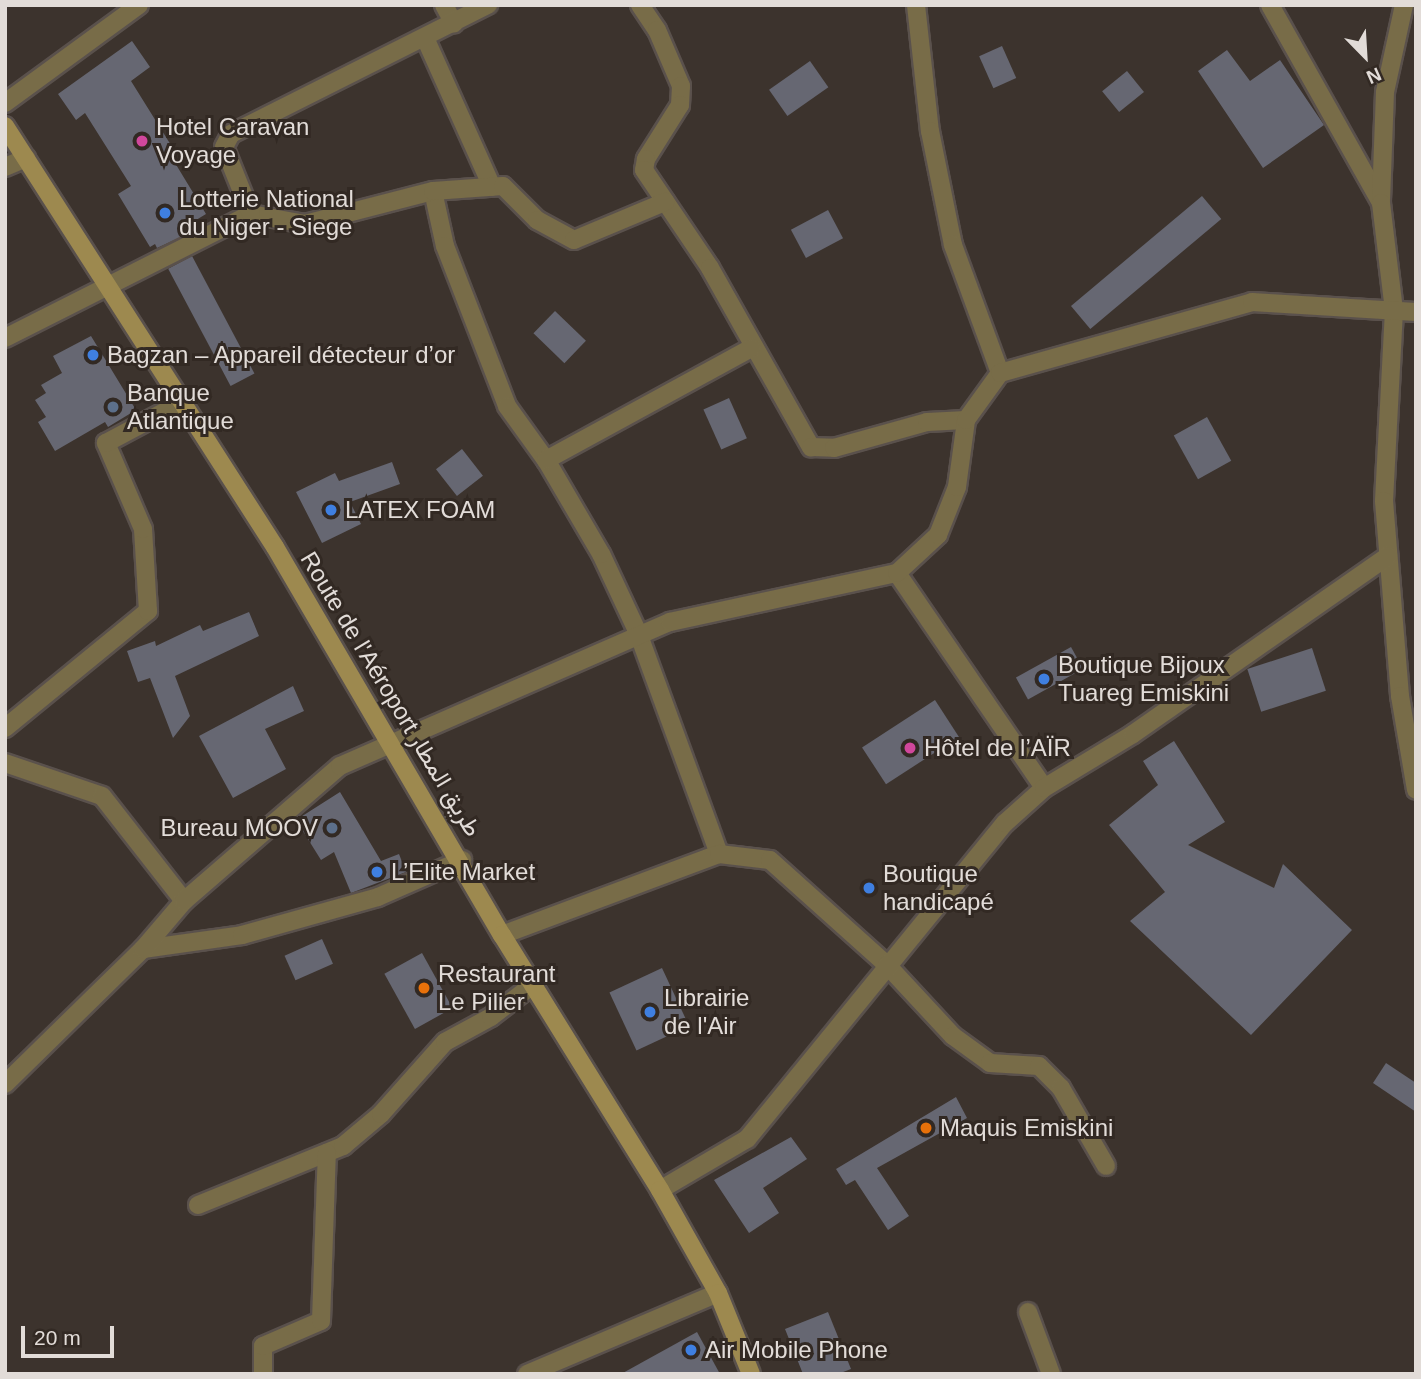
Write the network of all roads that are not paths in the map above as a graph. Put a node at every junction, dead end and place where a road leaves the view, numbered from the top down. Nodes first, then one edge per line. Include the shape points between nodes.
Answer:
1 (139, 5) edge
2 (444, 5) edge
3 (488, 5) edge
4 (640, 5) edge
5 (916, 5) edge
6 (1270, 5) edge
7 (1404, 5) edge
8 (454, 24) junction
9 (426, 40) junction
10 (5, 103) edge
11 (5, 126) edge
12 (26, 158) junction
13 (5, 167) edge
14 (492, 187) junction
15 (433, 191) junction
16 (665, 202) junction
17 (1381, 203) junction
18 (251, 214) junction
19 (105, 288) junction
20 (1394, 310) junction
21 (1416, 312) edge
22 (5, 338) edge
23 (751, 348) junction
24 (1000, 373) junction
25 (181, 403) junction
26 (966, 420) junction
27 (546, 460) junction
28 (1388, 556) junction
29 (897, 573) junction
30 (639, 635) junction
31 (1408, 696) edge
32 (5, 728) edge
33 (388, 744) junction
34 (5, 764) edge
35 (1044, 788) junction
36 (1416, 790) edge
37 (719, 854) junction
38 (462, 860) junction
39 (184, 901) junction
40 (502, 935) junction
41 (143, 949) junction
42 (887, 965) junction
43 (535, 984) junction
44 (5, 1084) edge
45 (327, 1153) junction
46 (1106, 1166) dead end
47 (660, 1190) junction
48 (198, 1205) dead end
49 (718, 1293) junction
50 (1028, 1312) dead end
51 (529, 1373) edge
52 (263, 1374) edge
53 (751, 1374) edge
54 (1051, 1374) edge

1 - 10 street
2 - 8 street
3 - 8 street
4 - 16 street via 657,30 681,86 680,105 646,159 644,170
5 - 24 street via 930,131 953,245
6 - 17 street
7 - 17 street via 1385,92
8 - 9 street
9 - 14 street
9 - 18 street via 231,134 224,147
11 - 12 main road, Route de l'Aéroport طريق المطار
12 - 13 street
12 - 19 main road, Route de l'Aéroport طريق المطار
14 - 15 street
14 - 16 street via 503,186 537,220 573,240
15 - 18 street via 305,224
15 - 27 street via 445,246 507,406
16 - 23 street via 710,268
17 - 20 street
18 - 19 street
19 - 22 street
19 - 25 main road, Route de l'Aéroport طريق المطار
20 - 21 street
20 - 24 street via 1252,302
20 - 28 street via 1384,501
23 - 26 street via 811,447 834,448 927,422
23 - 27 street
24 - 26 street
25 - 32 street via 106,443 143,529 148,611
25 - 33 main road, Route de l'Aéroport طريق المطار via 275,547
26 - 29 street via 957,487 938,535
27 - 30 street via 601,554
28 - 31 street
28 - 35 street via 1133,734
29 - 30 street via 670,622
29 - 35 street
30 - 33 street
30 - 37 street
31 - 36 street
33 - 38 main road, Route de l'Aéroport طريق المطار
33 - 39 street via 340,766
34 - 39 street via 102,796
35 - 42 street via 1004,823
37 - 40 street
37 - 42 street via 770,860
38 - 40 main road, Route de l'Aéroport طريق المطار
38 - 41 street via 378,897 242,935
39 - 41 street
40 - 43 main road, Route de l'Aéroport طريق المطار
41 - 44 street
42 - 46 street via 953,1036 990,1063 1039,1066 1061,1088
42 - 47 street via 747,1139
43 - 45 street via 491,1017 445,1042 381,1114 343,1146
43 - 47 main road, Route de l'Aéroport طريق المطار
45 - 48 street
45 - 52 street via 321,1321 263,1346
47 - 49 main road, Route de l'Aéroport طريق المطار
49 - 51 street
49 - 53 main road, Route de l'Aéroport طريق المطار
50 - 54 street

